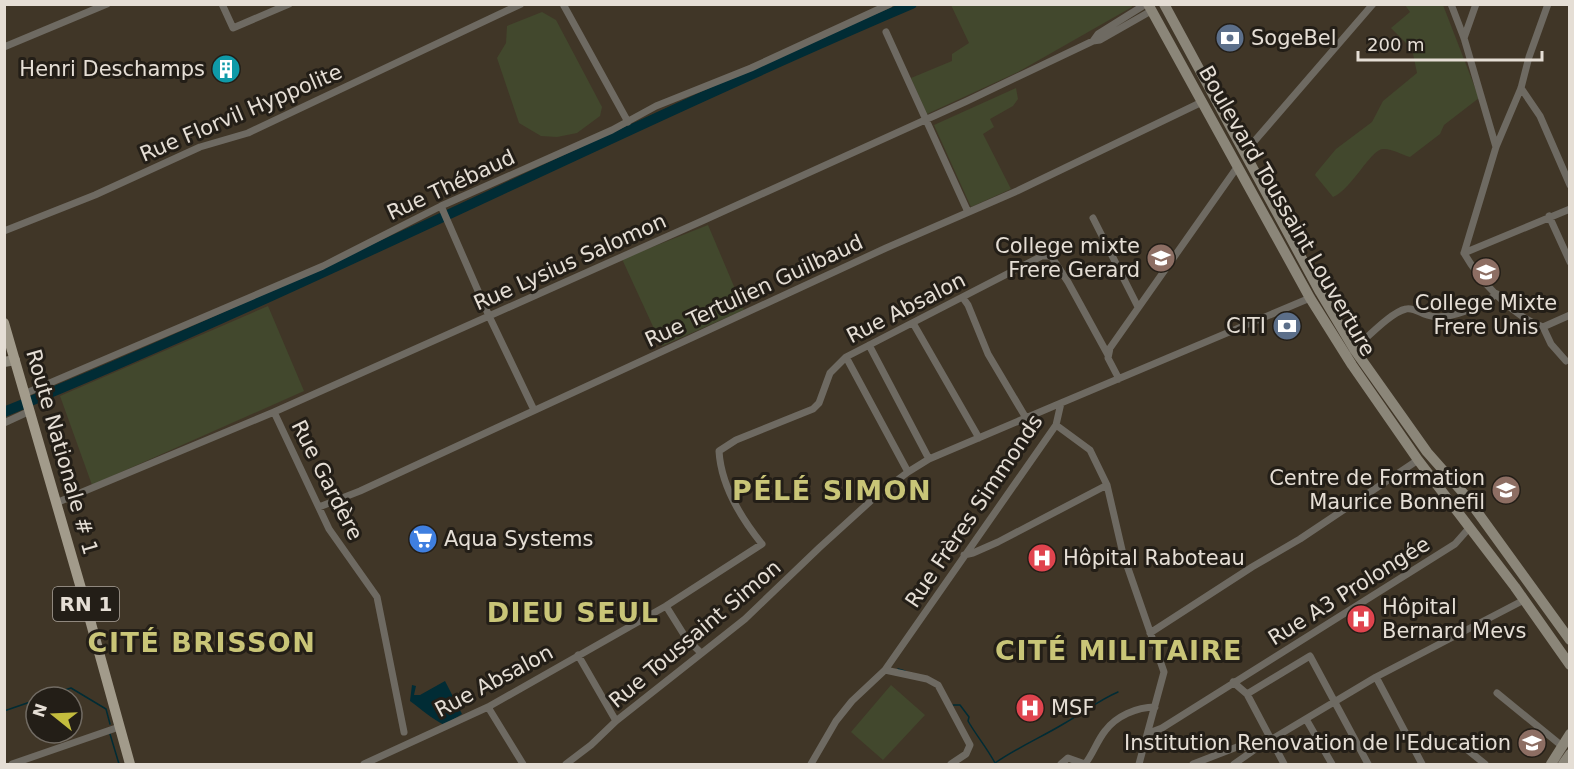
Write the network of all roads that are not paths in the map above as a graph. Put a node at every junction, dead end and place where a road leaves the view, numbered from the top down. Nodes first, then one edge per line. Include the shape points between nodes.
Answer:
1 (107, 4) edge
2 (222, 4) edge
3 (289, 4) edge
4 (521, 4) edge
5 (563, 4) edge
6 (890, 4) edge
7 (1373, 4) edge
8 (1451, 4) edge
9 (1476, 4) edge
10 (1548, 4) edge
11 (1165, 5) edge
12 (1149, 7) edge
13 (886, 32) dead end
14 (1464, 38) junction
15 (4, 47) edge
16 (1521, 88) junction
17 (1202, 102) junction
18 (925, 120) junction
19 (628, 122) junction
20 (1497, 147) junction
21 (1245, 152) junction
22 (1238, 166) junction
23 (1569, 185) edge
24 (442, 208) junction
25 (1569, 209) edge
26 (968, 212) junction
27 (1549, 216) junction
28 (1093, 218) dead end
29 (4, 231) edge
30 (1464, 253) junction
31 (1569, 262) edge
32 (1320, 292) junction
33 (1497, 294) junction
34 (963, 298) junction
35 (1310, 298) junction
36 (1138, 307) junction
37 (1569, 315) edge
38 (489, 316) junction
39 (4, 323) edge
40 (913, 323) junction
41 (1543, 327) junction
42 (869, 345) junction
43 (1354, 349) junction
44 (1108, 355) junction
45 (846, 357) junction
46 (10, 361) edge
47 (1566, 361) dead end
48 (1119, 379) junction
49 (27, 403) junction
50 (1061, 403) junction
51 (534, 410) junction
52 (274, 412) junction
53 (1026, 418) junction
54 (4, 423) edge
55 (1056, 425) junction
56 (980, 438) junction
57 (929, 459) junction
58 (1418, 460) junction
59 (908, 472) junction
60 (1107, 485) junction
61 (56, 503) junction
62 (319, 507) junction
63 (1470, 527) junction
64 (964, 555) junction
65 (1535, 592) junction
66 (1524, 600) junction
67 (666, 606) junction
68 (1567, 632) edge
69 (1150, 633) junction
70 (700, 653) junction
71 (578, 655) junction
72 (1569, 664) edge
73 (885, 670) junction
74 (1376, 677) junction
75 (1233, 682) junction
76 (1497, 693) dead end
77 (1247, 694) junction
78 (1335, 700) junction
79 (488, 707) junction
80 (1155, 707) junction
81 (1306, 719) junction
82 (616, 721) junction
83 (119, 727) junction
84 (404, 732) dead end
85 (1149, 733) junction
86 (1569, 734) edge
87 (1271, 739) junction
88 (1459, 743) dead end
89 (1257, 748) junction
90 (1566, 750) edge
91 (12, 765) edge
92 (130, 765) edge
93 (364, 765) edge
94 (524, 765) edge
95 (566, 765) edge
96 (811, 765) edge
97 (951, 765) edge
98 (1060, 765) edge
99 (1139, 765) edge
100 (1193, 765) edge
101 (1234, 765) edge
102 (1284, 765) edge
103 (1332, 765) edge
104 (1368, 765) edge
105 (1422, 765) edge
106 (1485, 765) edge
107 (1551, 765) edge
108 (1563, 765) edge

1 - 15 street
2 - 3 street via 233,28
4 - 29 street, Rue Florvil Hyppolite via 248,133 200,147
5 - 19 street
6 - 19 street, Rue Thébaud via 751,68 656,106
7 - 21 street
8 - 14 street
9 - 14 street
10 - 16 street
11 - 12 main road
11 - 21 main road, Boulevard Toussaint Louverture
12 - 17 main road, Boulevard Toussaint Louverture
12 - 18 street, Rue Lysius Salomon via 1100,40
13 - 18 street
14 - 20 street
16 - 20 street
16 - 23 street via 1540,116
17 - 22 main road, Boulevard Toussaint Louverture
17 - 26 street, Rue Tertulien Guilbaud
18 - 26 street
18 - 38 street, Rue Lysius Salomon
19 - 24 street, Rue Thébaud
20 - 30 street
21 - 32 main road, Boulevard Toussaint Louverture
22 - 35 main road, Boulevard Toussaint Louverture
22 - 36 street
24 - 38 street
24 - 49 street, Rue Thébaud
25 - 27 street
26 - 51 street, Rue Tertulien Guilbaud
27 - 30 street
27 - 31 street
28 - 36 street
30 - 33 street
32 - 35 main road
32 - 43 main road, Boulevard Toussaint Louverture
33 - 41 street via 1531,323
33 - 43 street via 1482,305 1436,317 1407,308
34 - 40 street, Rue Absalon
34 - 44 street, Rue Absalon via 1042,256 1051,256
34 - 53 street via 988,354
35 - 48 street, Rue Frères Simmonds
35 - 58 main road, Boulevard Toussaint Louverture
36 - 44 street
37 - 41 street
38 - 51 street
38 - 52 street, Rue Lysius Salomon
39 - 46 main road, Route Nationale # 1 / RN 1
40 - 42 street, Rue Absalon
40 - 56 street
41 - 47 street
42 - 45 street, Rue Absalon
42 - 57 street
43 - 65 main road, Boulevard Toussaint Louverture
44 - 48 street
45 - 59 street
45 - 67 street, Rue Absalon via 830,374 813,409 736,440 719,451 729,492 762,544
46 - 49 main road, Route Nationale # 1 / RN 1
48 - 50 street, Rue Frères Simmonds
49 - 54 street, Rue Thébaud
49 - 61 main road, Route Nationale # 1 / RN 1
50 - 53 street, Rue Toussaint Simon
50 - 55 street, Rue Frères Simmonds
51 - 62 street, Rue Tertulien Guilbaud
52 - 61 street, Rue Lysius Salomon
52 - 62 street, Rue Gardère
53 - 56 street, Rue Toussaint Simon
55 - 60 street via 1090,450
55 - 64 street, Rue Frères Simmonds
56 - 57 street, Rue Toussaint Simon
57 - 59 street, Rue Toussaint Simon
58 - 63 main road, Boulevard Toussaint Louverture
58 - 69 street
59 - 70 street, Rue Toussaint Simon via 875,497 745,619
60 - 64 street via 998,542
60 - 69 street
61 - 83 main road, Route Nationale # 1 / RN 1
62 - 84 street, Rue Gardère via 329,529 377,597
63 - 66 main road, Boulevard Toussaint Louverture
63 - 75 street, Rue A3 Prolongée via 1455,544
64 - 73 street, Rue Frères Simmonds
65 - 66 main road
65 - 68 main road, Boulevard Toussaint Louverture
66 - 72 main road, Boulevard Toussaint Louverture
66 - 74 street
67 - 70 street
67 - 71 street, Rue Absalon
69 - 80 street via 1164,672
70 - 82 street, Rue Toussaint Simon
71 - 79 street, Rue Absalon
71 - 82 street
73 - 96 street, Rue Frères Simmonds via 836,721
73 - 97 street via 939,685 969,741 969,750
74 - 78 street
74 - 105 street
75 - 77 street
75 - 85 street, Rue A3 Prolongée
76 - 90 street
77 - 78 street via 1310,656
77 - 87 street
78 - 81 street
78 - 104 street
79 - 93 street, Rue Absalon
79 - 94 street
80 - 85 street
80 - 98 street via 1130,712 1106,729 1086,764 1068,758
81 - 87 street
81 - 103 street
82 - 95 street, Rue Toussaint Simon
83 - 91 street
83 - 92 main road, Route Nationale # 1 / RN 1
85 - 99 street
86 - 90 main road
87 - 89 street
87 - 102 street
88 - 106 street
89 - 100 street via 1237,747
89 - 101 street
90 - 107 main road
90 - 108 main road

